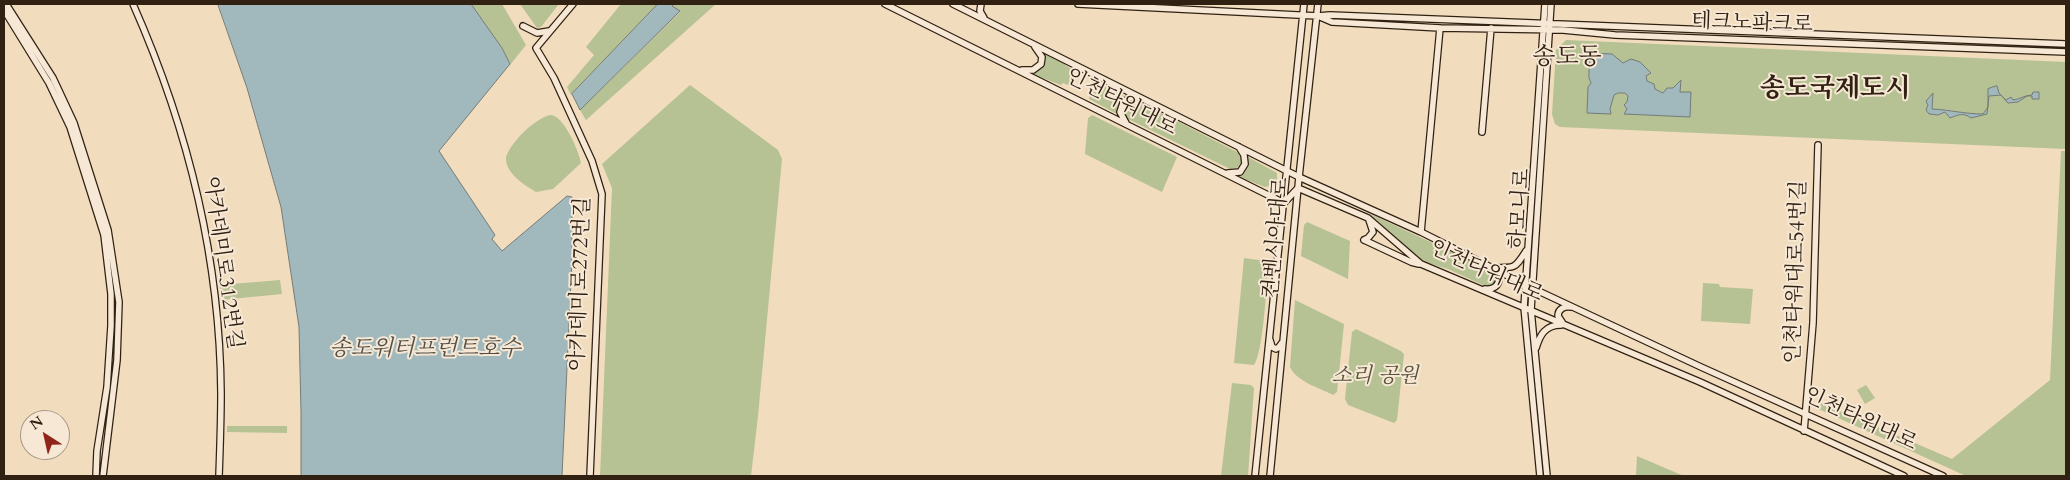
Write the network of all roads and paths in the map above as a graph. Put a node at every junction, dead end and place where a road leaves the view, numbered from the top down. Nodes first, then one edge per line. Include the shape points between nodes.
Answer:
1 (6, 4) edge
2 (133, 4) edge
3 (572, 4) edge
4 (885, 4) edge
5 (955, 4) edge
6 (963, 4) edge
7 (982, 4) edge
8 (1078, 4) edge
9 (1304, 4) edge
10 (1318, 4) edge
11 (1545, 4) edge
12 (1551, 4) edge
13 (4, 10) edge
14 (1303, 15) junction
15 (1318, 16) junction
16 (990, 22) junction
17 (523, 26) dead end
18 (1546, 27) junction
19 (1440, 28) junction
20 (1491, 28) junction
21 (551, 30) junction
22 (1033, 44) junction
23 (2066, 44) edge
24 (2066, 52) edge
25 (1018, 69) junction
26 (1144, 98) junction
27 (63, 105) junction
28 (1128, 125) junction
29 (1482, 132) dead end
30 (1237, 145) junction
31 (1818, 145) dead end
32 (1287, 171) junction
33 (1221, 172) junction
34 (1299, 178) junction
35 (1298, 188) junction
36 (1284, 203) junction
37 (1368, 218) junction
38 (1421, 232) junction
39 (1528, 249) junction
40 (1421, 264) junction
41 (1492, 268) junction
42 (1529, 286) junction
43 (1476, 287) junction
44 (1524, 307) junction
45 (1573, 307) junction
46 (1530, 310) junction
47 (1565, 325) junction
48 (1270, 336) junction
49 (1284, 337) junction
50 (1535, 350) junction
51 (1806, 413) junction
52 (1804, 431) junction
53 (96, 476) edge
54 (103, 476) edge
55 (219, 476) edge
56 (590, 476) edge
57 (1255, 476) edge
58 (1270, 476) edge
59 (1540, 476) edge
60 (1547, 476) edge
61 (1904, 476) edge
62 (1942, 476) edge

1 - 27 main road via 53,78
2 - 55 main road, 아카데미로312번길 via 161,70 196,184 215,303 221,392
3 - 21 main road
4 - 25 main road, 인천타워대로
5 - 6 main road
5 - 16 main road, 인천타워대로
7 - 16 main road via 980,11
8 - 14 main road, 테크노파크로
9 - 14 main road, 컨벤시아대로
10 - 15 main road, 컨벤시아대로
11 - 18 main road, 하모니로
12 - 18 main road, 하모니로
13 - 27 main road
14 - 15 main road, 테크노파크로
14 - 32 main road, 컨벤시아대로
15 - 18 main road, 테크노파크로 via 1439,19
15 - 19 main road, 테크노파크로 via 1332,22
15 - 34 main road, 컨벤시아대로
16 - 22 main road, 인천타워대로
17 - 21 main road via 537,33
18 - 20 main road, 테크노파크로
18 - 23 main road, 테크노파크로
18 - 24 main road, 테크노파크로 via 1615,34
18 - 39 main road, 하모니로
18 - 42 main road, 하모니로
19 - 20 main road, 테크노파크로
19 - 38 main road
20 - 29 main road
21 - 56 main road, 아카데미로272번길 via 536,48 554,78 592,161 602,194
22 - 25 main road via 1041,54 1041,64 1033,70
22 - 26 main road, 인천타워대로
25 - 28 main road, 인천타워대로
26 - 28 main road via 1130,97 1123,102 1121,114
26 - 30 main road, 인천타워대로
27 - 53 main road via 104,235 111,294 109,361
27 - 54 main road via 74,123 108,230 118,293 117,360
28 - 33 main road, 인천타워대로
30 - 32 main road, 인천타워대로
30 - 33 main road via 1245,158 1244,168 1235,174
31 - 51 main road, 인천타워대로54번길 via 1813,323
32 - 34 main road, 인천타워대로
32 - 36 main road, 컨벤시아대로
33 - 36 main road, 인천타워대로
34 - 35 main road, 컨벤시아대로
34 - 38 main road, 인천타워대로
35 - 36 main road
35 - 37 main road, 인천타워대로
35 - 49 main road, 컨벤시아대로
36 - 48 main road, 컨벤시아대로
37 - 40 main road, 인천타워대로
37 - 40 main road via 1373,228 1372,243
38 - 41 main road, 인천타워대로
39 - 41 main road via 1516,266
39 - 42 main road, 하모니로
40 - 43 main road, 인천타워대로
41 - 42 main road, 인천타워대로
41 - 43 main road via 1498,275 1498,284 1490,289
42 - 44 main road, 하모니로
42 - 45 main road, 인천타워대로
42 - 46 main road, 하모니로
43 - 44 main road, 인천타워대로
44 - 46 main road, 인천타워대로
44 - 59 main road, 하모니로
45 - 47 main road via 1559,311 1559,318
45 - 51 main road, 인천타워대로
46 - 47 main road, 인천타워대로
46 - 50 main road, 하모니로
47 - 50 main road via 1555,325 1544,331
47 - 52 main road, 인천타워대로 via 1700,382
48 - 49 main road via 1276,349
48 - 57 main road, 컨벤시아대로
49 - 58 main road, 컨벤시아대로
50 - 60 main road, 하모니로
51 - 52 main road, 인천타워대로54번길
51 - 62 main road, 인천타워대로
52 - 61 main road, 인천타워대로

